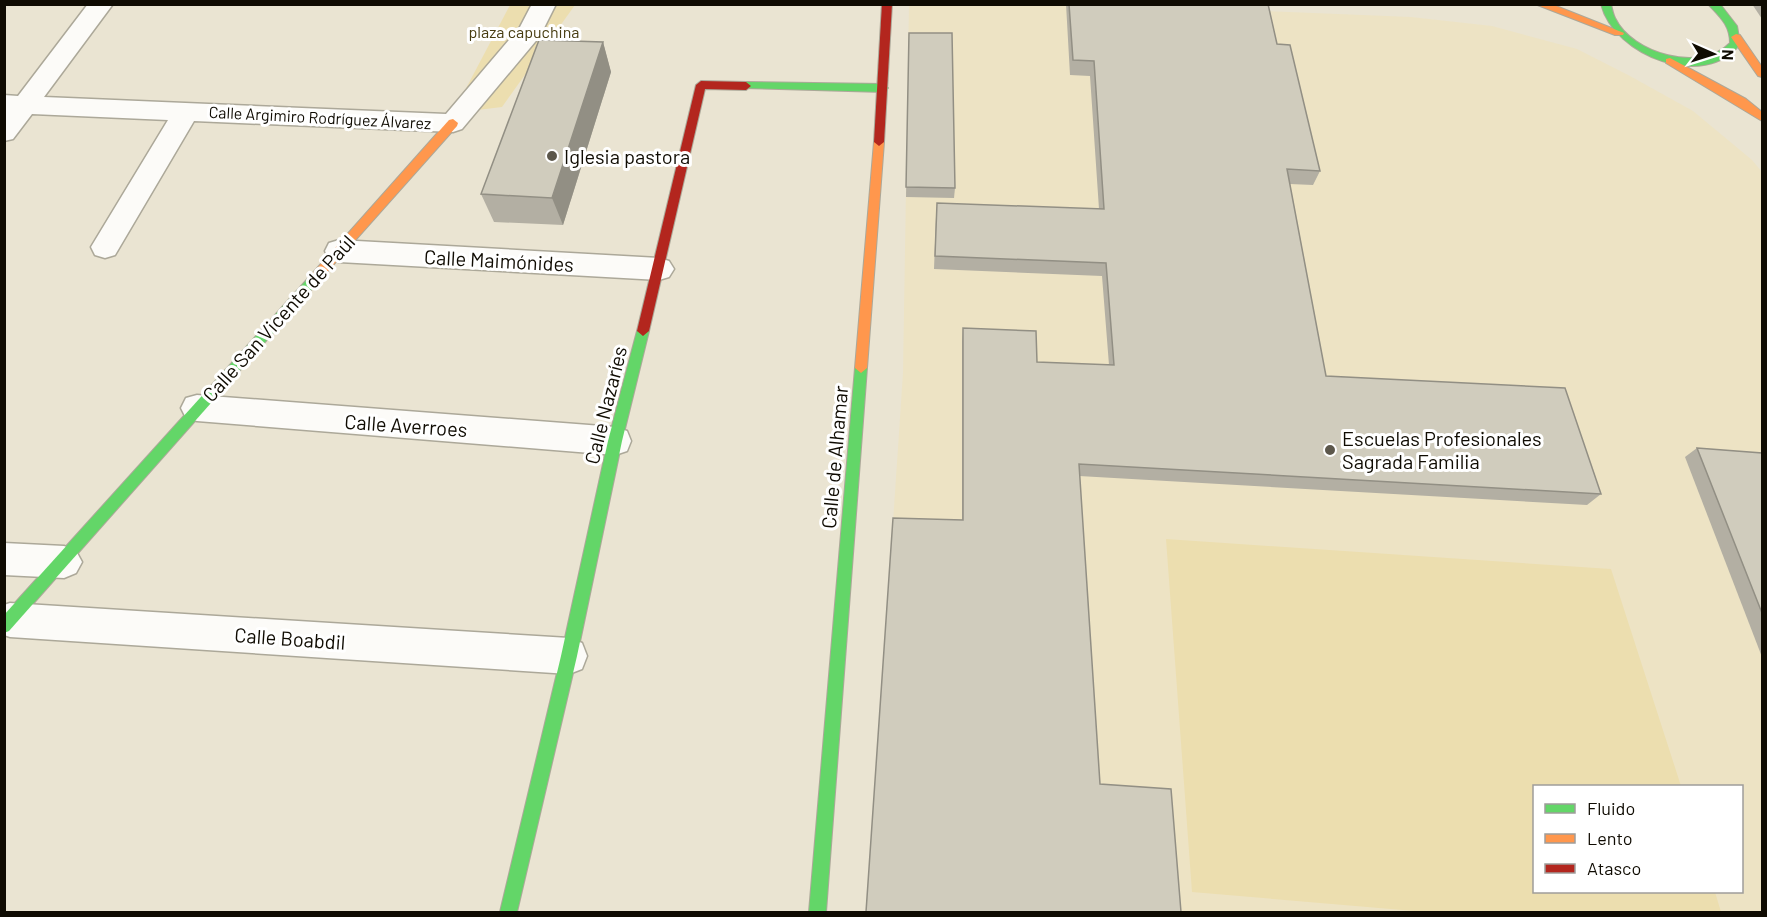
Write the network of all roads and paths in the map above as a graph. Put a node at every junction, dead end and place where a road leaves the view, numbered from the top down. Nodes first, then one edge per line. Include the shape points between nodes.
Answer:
1 (101, 4) edge
2 (544, 4) edge
3 (887, 4) edge
4 (1540, 4) edge
5 (1606, 4) edge
6 (1713, 4) edge
7 (1619, 33) junction
8 (1736, 37) junction
9 (1661, 56) junction
10 (1759, 65) edge
11 (883, 88) junction
12 (15, 105) edge
13 (188, 111) junction
14 (1762, 117) edge
15 (453, 123) junction
16 (4, 132) edge
17 (105, 247) dead end
18 (339, 251) junction
19 (658, 269) junction
20 (197, 408) junction
21 (615, 441) junction
22 (4, 559) edge
23 (64, 562) junction
24 (7, 623) edge
25 (569, 656) junction
26 (508, 912) edge
27 (817, 912) edge

1 - 12 street
2 - 15 street, Calle San Vicente de Paúl via 531,30
3 - 11 street, Calle de Alhamar
4 - 7 street
5 - 7 street via 1607,16
6 - 8 street via 1729,19
7 - 9 street
8 - 9 street via 1732,49 1714,59 1694,61
8 - 10 street
9 - 14 street
11 - 19 street, Calle Nazaríes via 701,85
11 - 27 street, Calle de Alhamar
12 - 13 street, Calle Argimiro Rodríguez Álvarez
12 - 16 street
13 - 15 street, Calle Argimiro Rodríguez Álvarez
13 - 17 street, Calle Argimiro Rodríguez Álvarez
15 - 18 street, Calle San Vicente de Paúl
18 - 19 street, Calle Maimónides
18 - 20 street, Calle San Vicente de Paúl
19 - 21 street, Calle Nazaríes
20 - 21 street, Calle Averroes
20 - 23 street, Calle San Vicente de Paúl
21 - 25 street, Calle Nazaríes
22 - 23 street
23 - 24 street, Calle San Vicente de Paúl
24 - 25 street, Calle Boabdil
25 - 26 street, Calle Nazaríes

